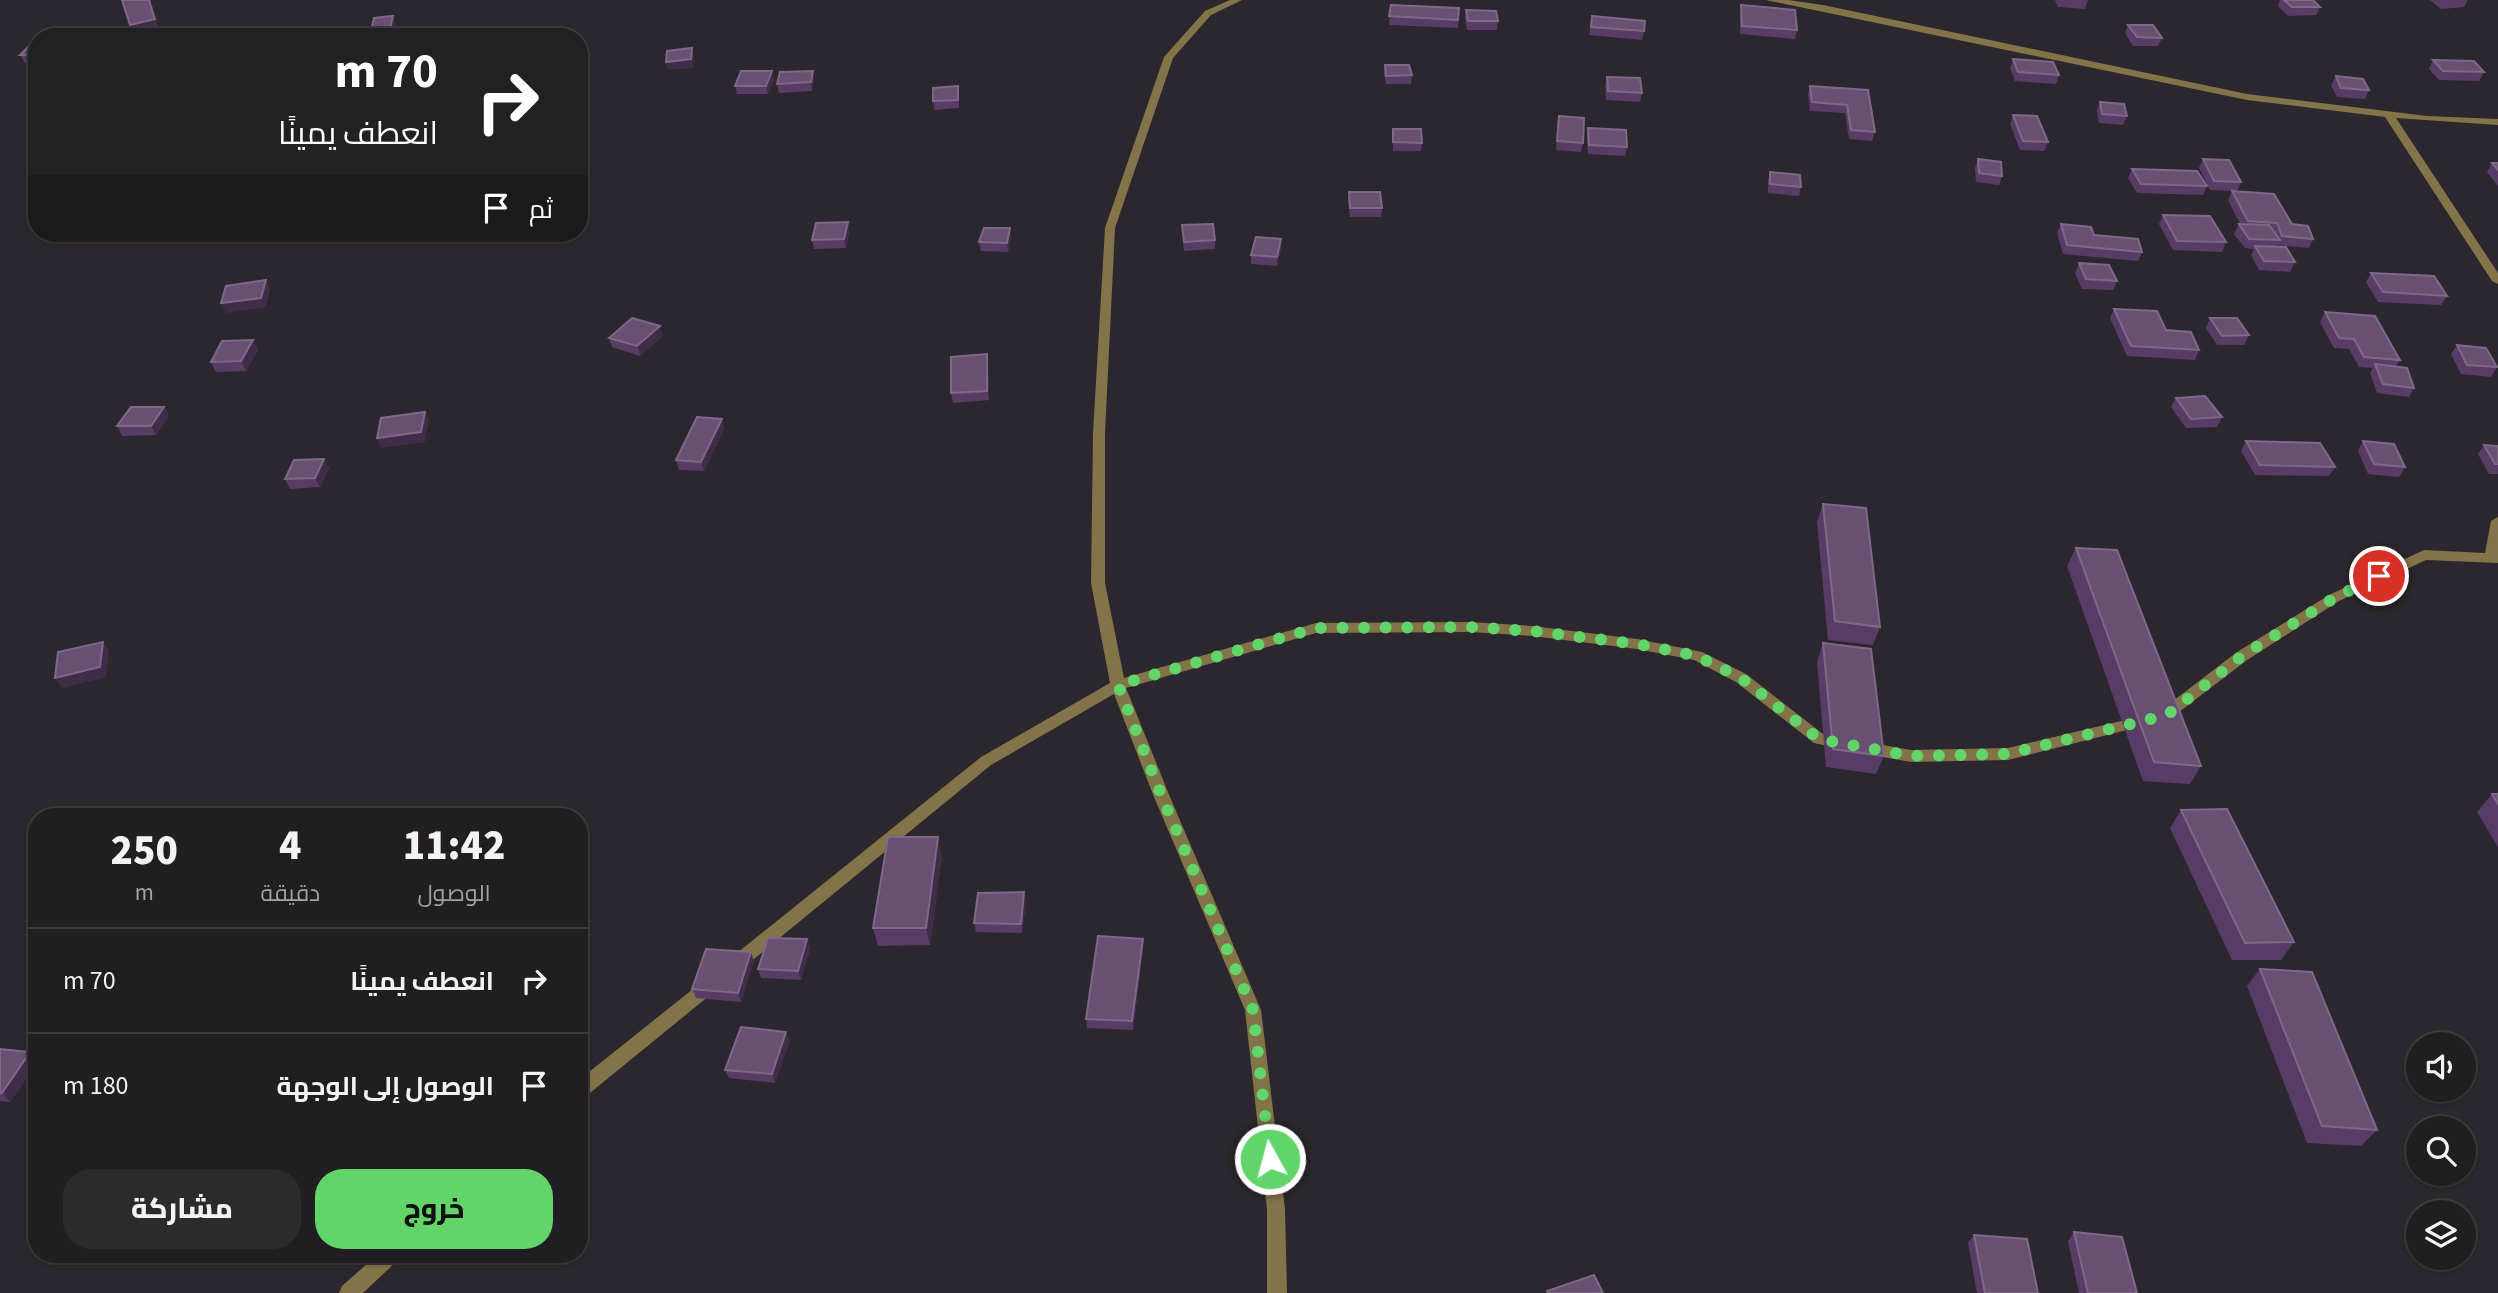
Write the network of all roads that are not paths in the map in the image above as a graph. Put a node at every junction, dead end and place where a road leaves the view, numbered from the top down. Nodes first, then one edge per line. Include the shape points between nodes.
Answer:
1 (1238, 0) edge
2 (1770, 0) edge
3 (2388, 114) junction
4 (2498, 122) edge
5 (2498, 281) edge
6 (2498, 521) edge
7 (2495, 558) edge
8 (1118, 685) junction
9 (588, 1084) edge
10 (381, 1263) edge
11 (349, 1293) edge
12 (1277, 1293) edge

1 - 8 street via 1208,13 1169,57 1110,229 1099,433 1098,583
2 - 3 street via 2247,97
3 - 4 street
3 - 5 street
6 - 7 street
7 - 8 street via 2424,555 2334,598 2242,656 2167,715 2008,754 1911,756 1819,739 1741,678 1697,656 1532,631 1316,628
8 - 9 street via 986,761
8 - 12 street via 1253,1010 1276,1209
10 - 11 street

